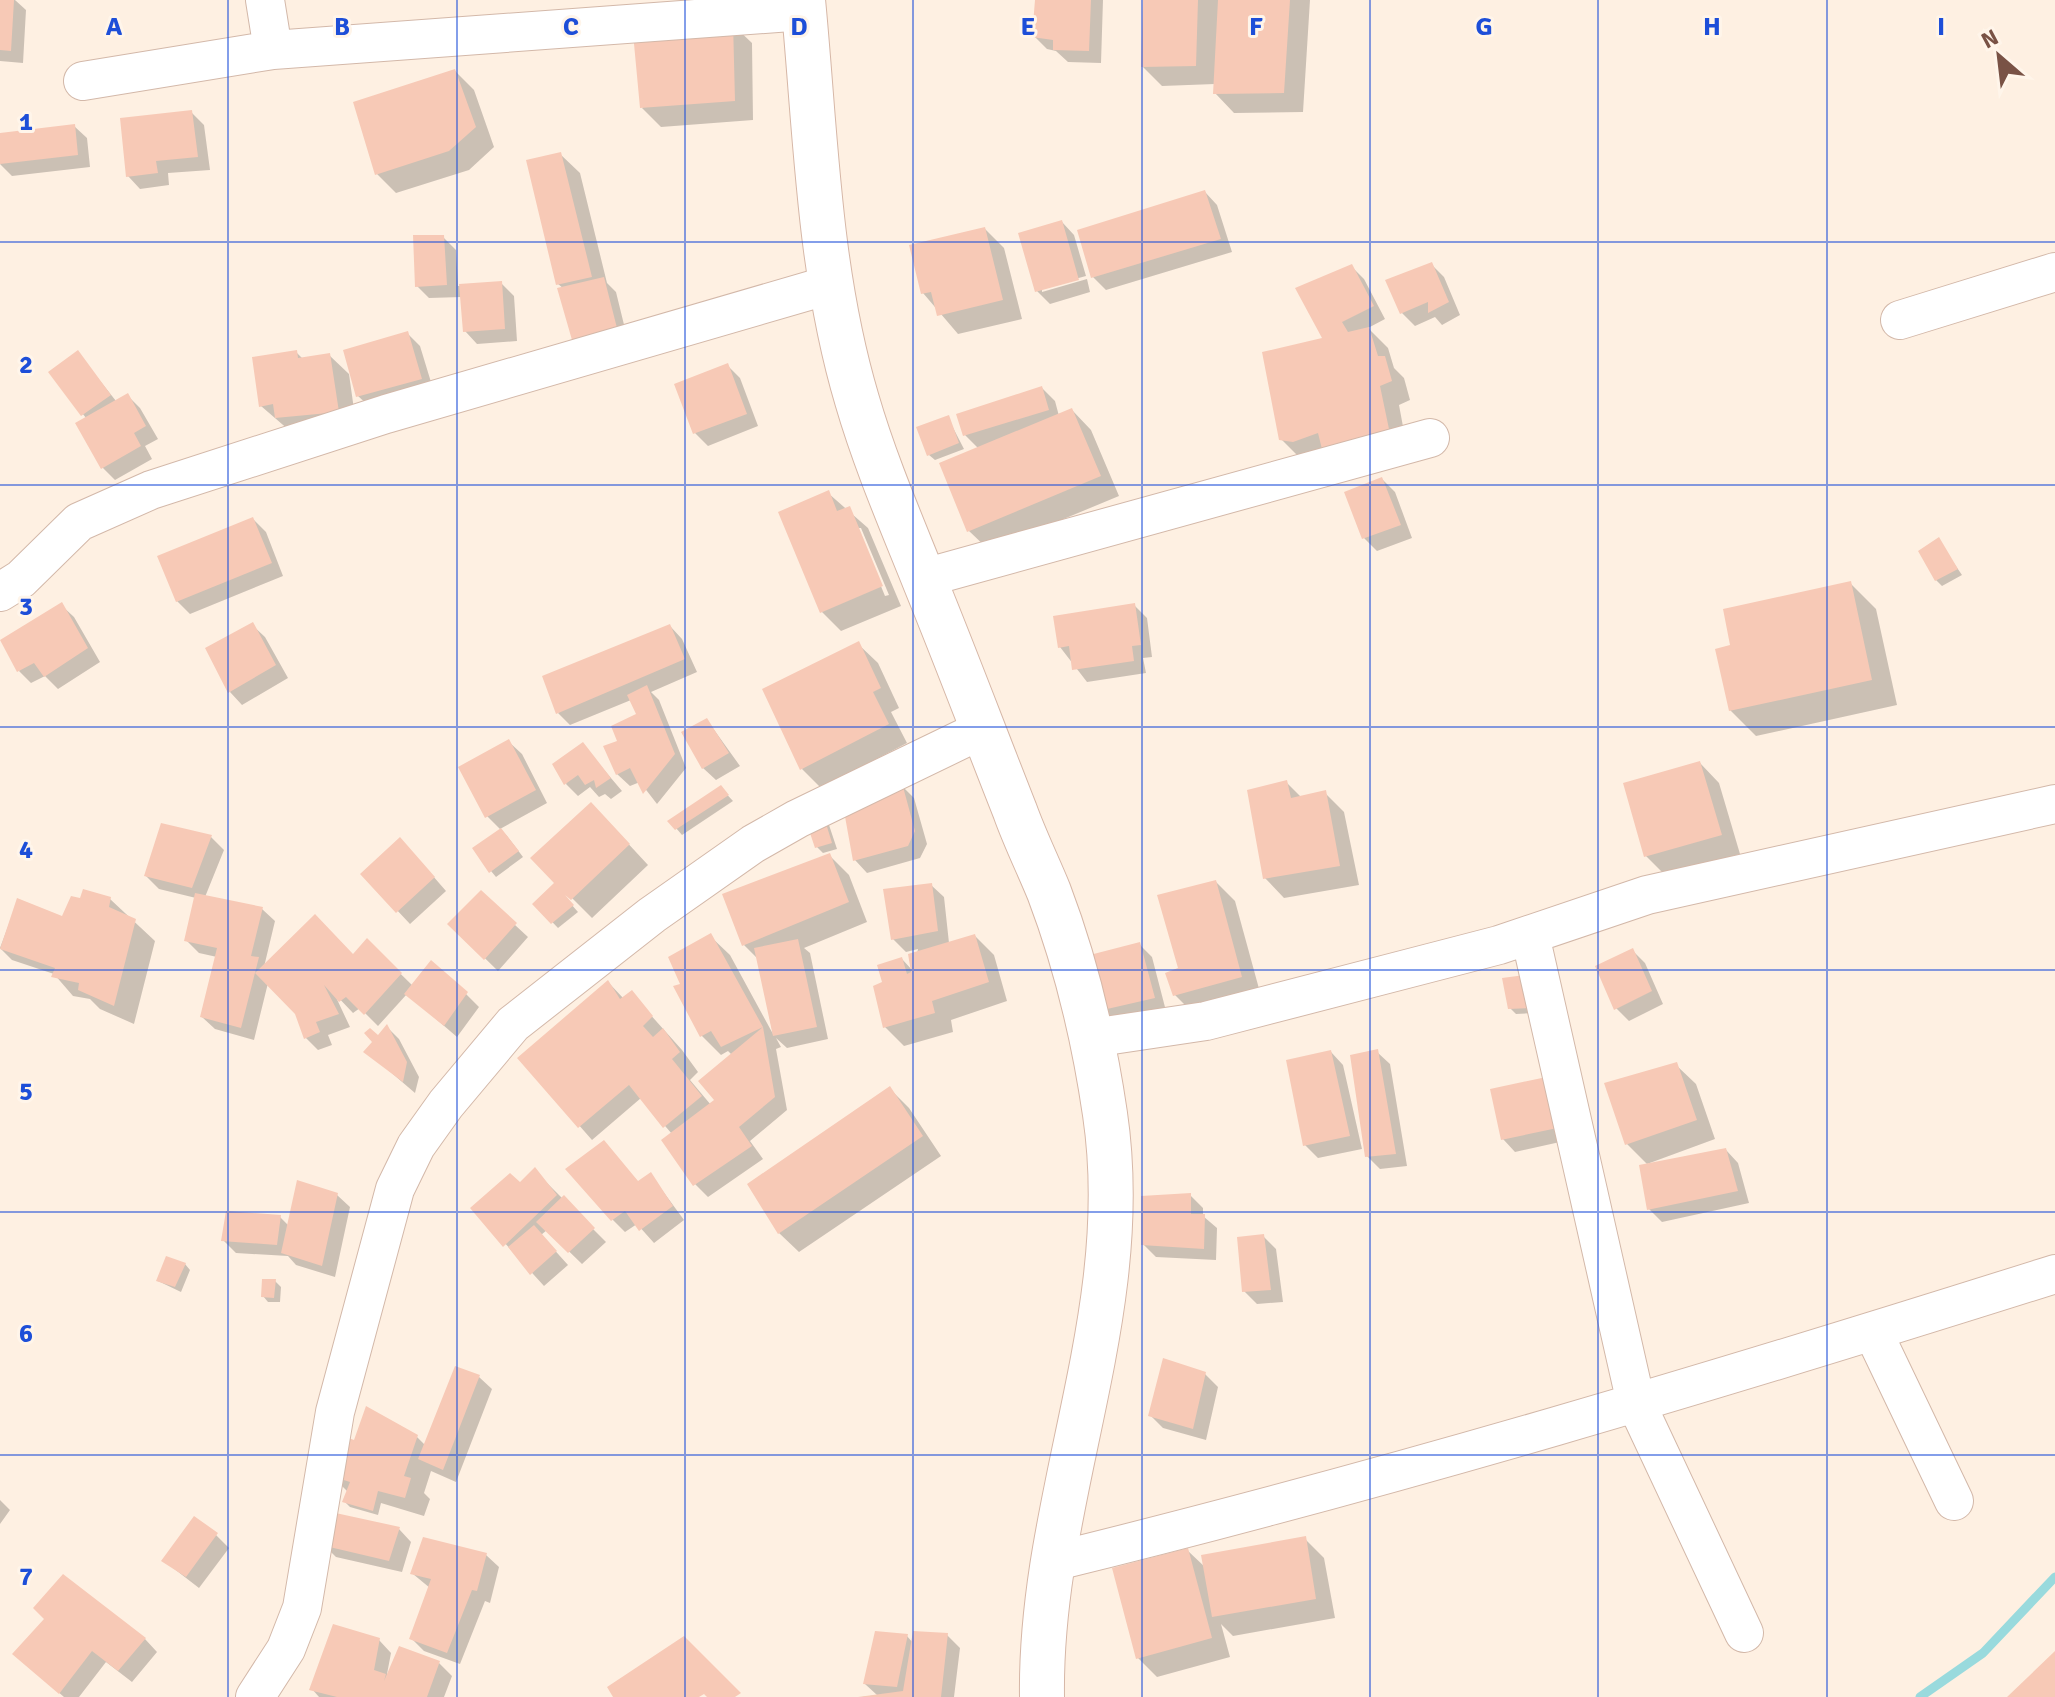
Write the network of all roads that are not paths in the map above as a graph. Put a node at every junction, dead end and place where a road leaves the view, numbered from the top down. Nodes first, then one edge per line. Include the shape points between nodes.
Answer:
1 (265, 0) edge
2 (804, 6) edge
3 (273, 50) junction
4 (83, 81) dead end
5 (2055, 272) edge
6 (829, 285) junction
7 (1900, 320) dead end
8 (1430, 438) dead end
9 (924, 578) junction
10 (0, 592) edge
11 (983, 729) junction
12 (2055, 804) edge
13 (1530, 935) junction
14 (1092, 1038) junction
15 (2055, 1274) edge
16 (1873, 1332) junction
17 (1636, 1403) junction
18 (1954, 1501) dead end
19 (1052, 1562) junction
20 (1744, 1633) dead end
21 (255, 1697) edge
22 (1042, 1697) edge

1 - 3 street
2 - 3 street
2 - 6 street
3 - 4 street
5 - 7 street
6 - 9 street via 856,398
6 - 10 street via 386,414 151,490 79,522 21,579
8 - 9 street
9 - 11 street
11 - 14 street via 1050,894
11 - 21 street via 753,844 513,1024 446,1104 416,1146 395,1189 335,1412 302,1608 286,1649
12 - 13 street via 1647,895
13 - 14 street via 1206,1021
13 - 17 street
14 - 19 street via 1113,1192 1109,1256 1103,1318
15 - 16 street
16 - 17 street
16 - 18 street
17 - 19 street via 1265,1510
17 - 20 street
19 - 22 street

